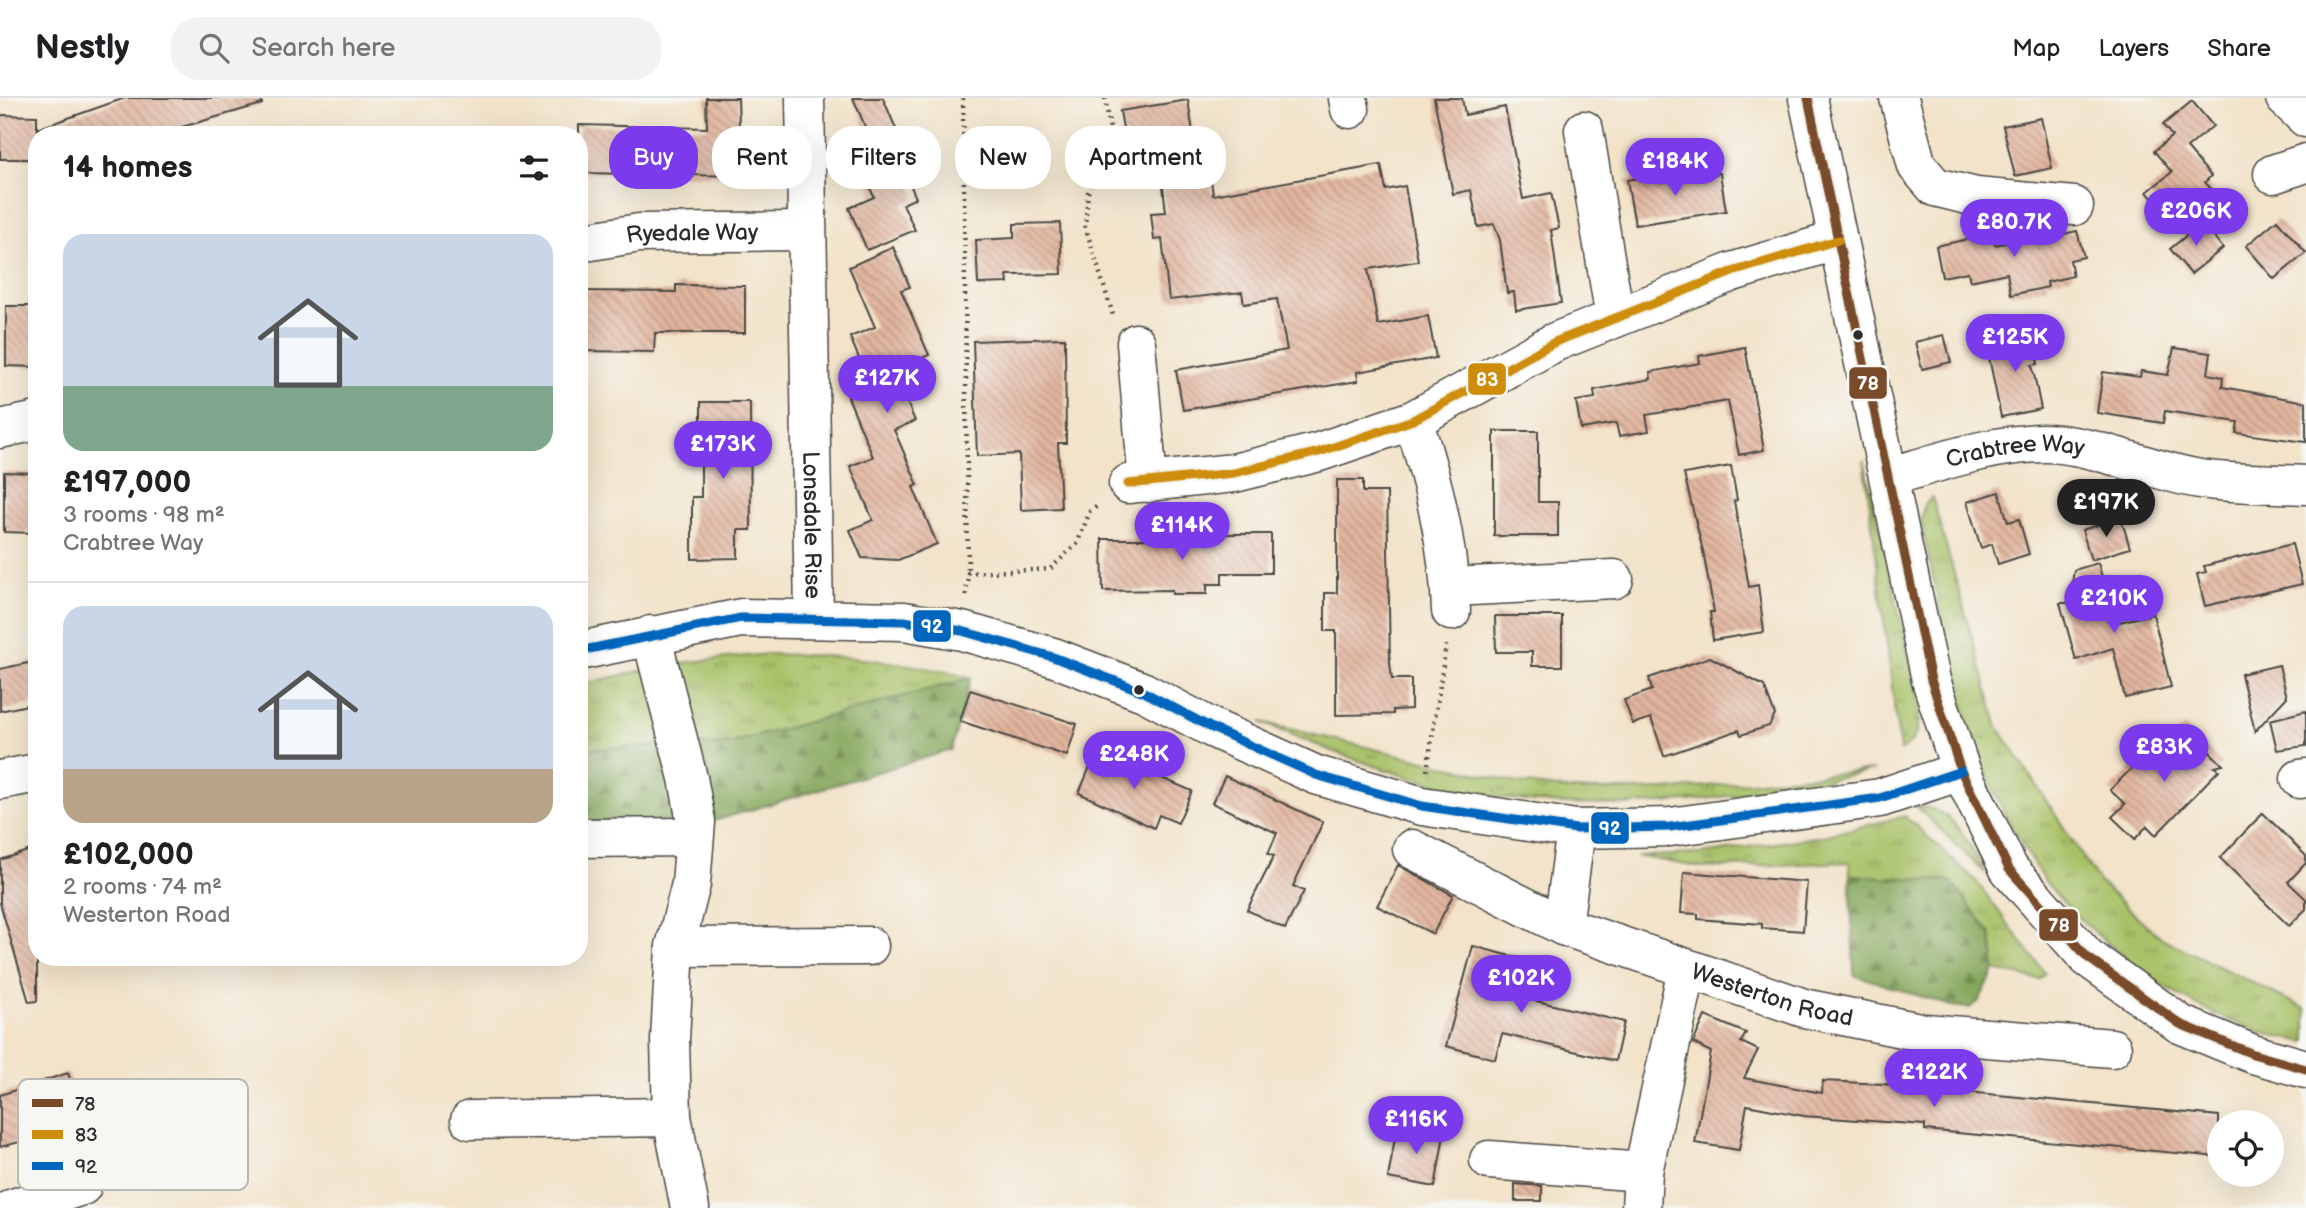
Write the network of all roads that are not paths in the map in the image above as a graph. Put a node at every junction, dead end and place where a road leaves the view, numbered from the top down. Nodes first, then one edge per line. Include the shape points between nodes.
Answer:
1 (805, 98) edge
2 (1808, 98) edge
3 (1899, 98) edge
4 (2285, 98) edge
5 (2306, 118) edge
6 (1584, 130) dead end
7 (2074, 206) dead end
8 (805, 231) junction
9 (1838, 240) junction
10 (588, 242) edge
11 (1615, 318) junction
12 (1136, 343) road end
13 (1413, 420) junction
14 (28, 423) edge
15 (0, 429) edge
16 (1889, 477) junction
17 (2306, 485) edge
18 (1614, 579) dead end
19 (814, 617) junction
20 (650, 635) junction
21 (588, 649) edge
22 (1961, 771) junction
23 (28, 775) edge
24 (0, 780) edge
25 (1576, 829) junction
26 (694, 836) junction
27 (588, 838) edge
28 (1412, 849) dead end
29 (1563, 926) junction
30 (869, 946) dead end
31 (675, 947) junction
32 (1687, 969) junction
33 (2112, 1048) dead end
34 (2306, 1069) edge
35 (673, 1117) junction
36 (470, 1120) dead end
37 (1489, 1160) dead end
38 (69, 1190) edge
39 (1642, 1190) edge
40 (13, 1208) edge
41 (690, 1208) edge

1 - 8 street, Lonsdale Rise
2 - 9 street
3 - 7 street via 1917,166 1935,187 1976,197
4 - 5 street
6 - 11 street
8 - 10 street, Ryedale Way via 639,233
8 - 19 street, Lonsdale Rise
9 - 11 street via 1732,272
9 - 16 street
11 - 13 street via 1555,342
12 - 13 street via 1138,483 1234,473 1319,453
13 - 18 street via 1432,475 1451,599
14 - 15 street
16 - 17 street, Crabtree Way via 2009,444 2048,443 2200,479
16 - 22 street via 1931,680
19 - 20 street via 741,618
19 - 25 street via 904,621 961,631 1053,657 1144,692 1316,775 1422,806
20 - 21 street
20 - 26 street via 688,778
22 - 25 street via 1880,798 1670,827
22 - 34 street via 2009,869 2087,957 2180,1024 2253,1054
23 - 24 street
25 - 29 street
26 - 27 street
26 - 31 street via 691,884
28 - 29 street, Westerton Road
29 - 32 street, Westerton Road
30 - 31 street
31 - 35 street via 670,1040
32 - 33 street, Westerton Road via 1804,1008 1925,1033
32 - 39 street
35 - 36 street
35 - 41 street
37 - 39 street
38 - 40 street

